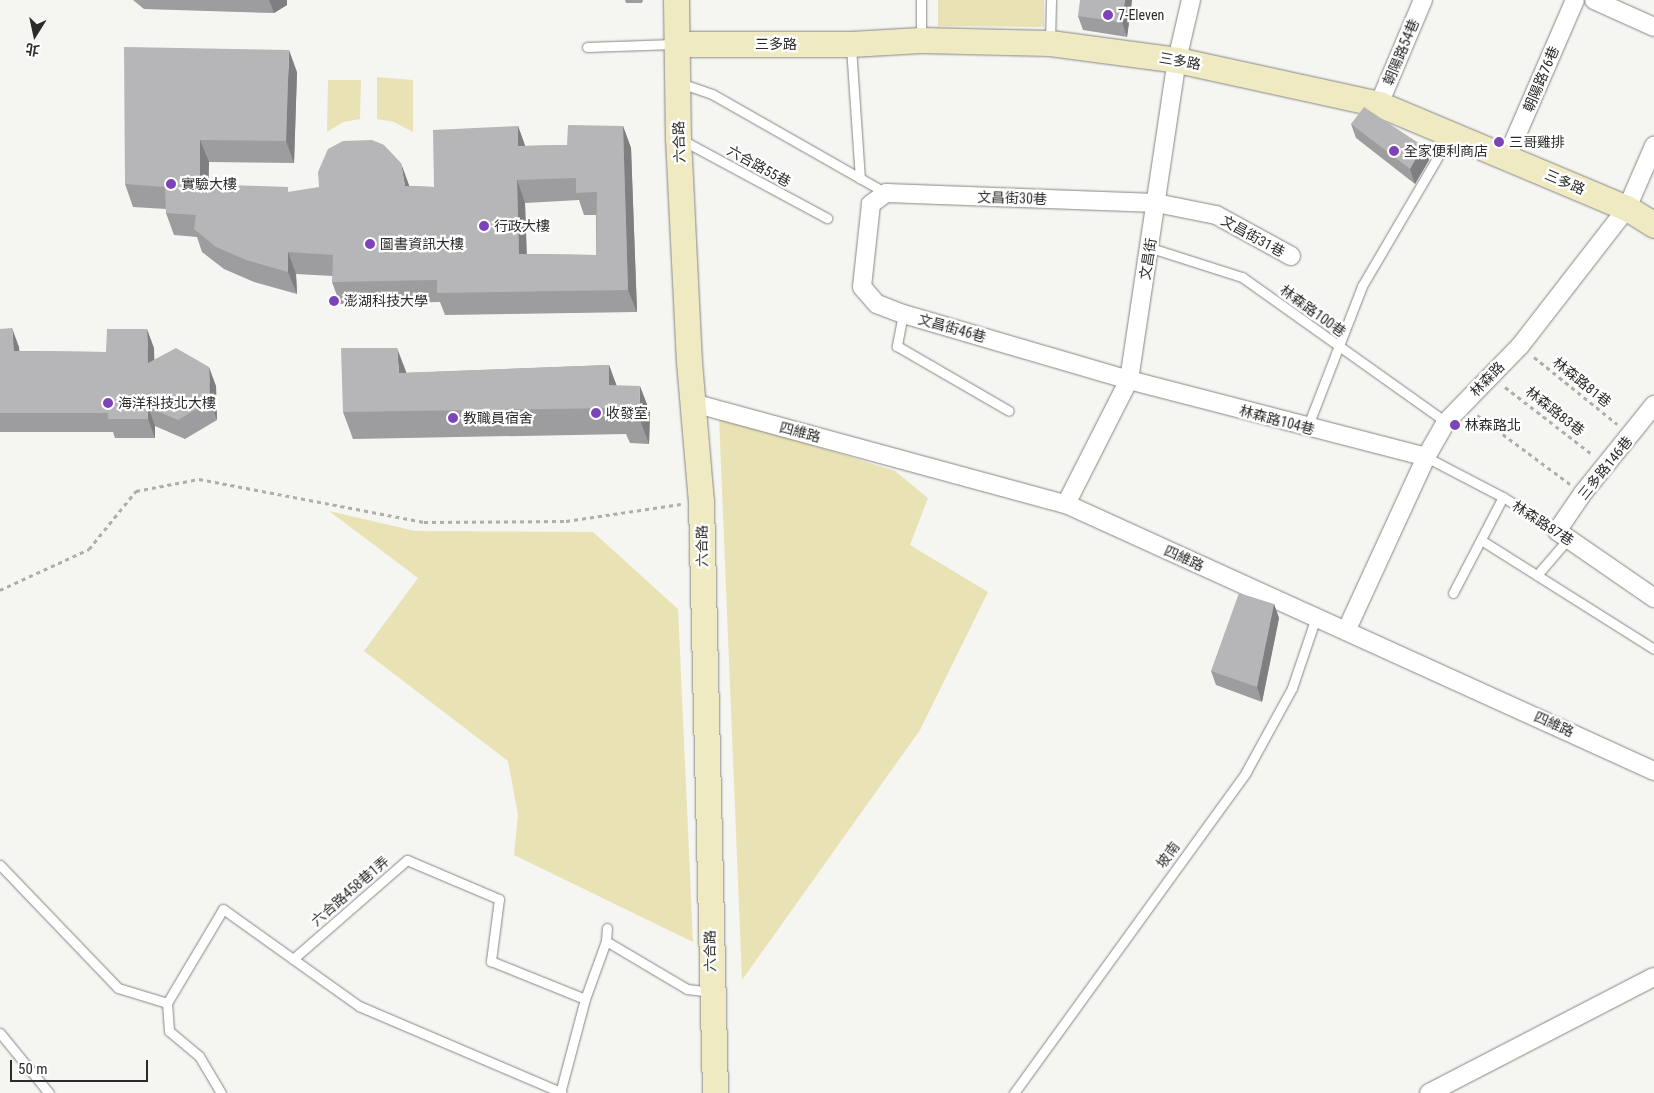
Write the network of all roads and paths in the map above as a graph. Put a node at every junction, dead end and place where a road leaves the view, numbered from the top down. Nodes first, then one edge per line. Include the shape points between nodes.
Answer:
1 (676, 0) edge
2 (921, 0) edge
3 (1051, 0) edge
4 (1191, 0) edge
5 (1423, 0) edge
6 (1575, 0) edge
7 (1594, 0) edge
8 (1654, 27) edge
9 (921, 40) junction
10 (1050, 42) junction
11 (677, 44) junction
12 (851, 44) junction
13 (587, 47) dead end
14 (1177, 60) junction
15 (678, 82) junction
16 (1379, 104) junction
17 (1451, 134) junction
18 (678, 138) junction
19 (1654, 146) edge
20 (1507, 157) junction
21 (860, 179) junction
22 (886, 193) junction
23 (1156, 203) junction
24 (1627, 208) junction
25 (827, 218) dead end
26 (1654, 225) edge
27 (1150, 248) junction
28 (1291, 256) dead end
29 (903, 314) junction
30 (1337, 346) junction
31 (1520, 346) junction
32 (1490, 375) junction
33 (1129, 380) junction
34 (694, 403) junction
35 (1463, 405) junction
36 (1652, 410) edge
37 (1010, 411) dead end
38 (1446, 422) junction
39 (1307, 428) junction
40 (1631, 435) junction
41 (1426, 457) junction
42 (1605, 465) junction
43 (1583, 493) junction
44 (1503, 497) junction
45 (701, 502) junction
46 (1066, 504) junction
47 (1562, 535) junction
48 (1481, 540) junction
49 (1537, 575) junction
50 (0, 590) edge
51 (1453, 593) dead end
52 (1654, 598) edge
53 (1316, 618) junction
54 (1347, 630) junction
55 (1654, 649) edge
56 (1654, 771) edge
57 (0, 866) edge
58 (607, 928) dead end
59 (606, 941) junction
60 (293, 959) junction
61 (1654, 977) edge
62 (711, 992) junction
63 (584, 998) junction
64 (167, 1003) junction
65 (0, 1033) edge
66 (561, 1092) edge
67 (49, 1093) edge
68 (221, 1093) edge
69 (715, 1093) edge
70 (1014, 1093) edge
71 (1429, 1093) edge

1 - 11 street, 六合路
2 - 9 lane
3 - 10 lane
4 - 14 street, 文昌街
5 - 16 street, 朝陽路54巷
6 - 20 street, 朝陽路76巷
7 - 8 street
9 - 10 street, 三多路
9 - 12 street, 三多路
10 - 14 street, 三多路
11 - 12 street, 三多路
11 - 13 lane
11 - 15 street, 六合路
12 - 21 lane
14 - 16 street, 三多路
14 - 23 street, 文昌街
15 - 18 street, 六合路
15 - 21 lane via 712,94
16 - 17 street, 三多路
17 - 20 street, 三多路
17 - 30 lane via 1362,286
18 - 25 lane, 六合路55巷
18 - 34 street, 六合路
19 - 24 street, 林森路
20 - 24 street, 三多路
21 - 22 lane
22 - 23 street, 文昌街30巷
22 - 29 street, 文昌街46巷 via 871,204 862,287 877,304
23 - 27 street, 文昌街
23 - 28 street, 文昌街31巷 via 1216,215
24 - 26 street, 三多路
24 - 31 street, 林森路
27 - 30 lane, 林森路100巷 via 1242,276
27 - 33 street, 文昌街
29 - 33 street, 文昌街46巷
29 - 37 lane via 897,346
30 - 38 lane, 林森路100巷
30 - 39 lane
31 - 32 street, 林森路
31 - 40 path, 林森路81巷
32 - 35 street, 林森路
32 - 42 path, 林森路83巷
33 - 39 street, 林森路104巷
33 - 46 street, 文昌街
34 - 45 street, 六合路
34 - 46 street, 四維路
35 - 38 street, 林森路
35 - 43 path
36 - 40 street, 三多路146巷
38 - 41 street, 林森路
39 - 41 street, 林森路104巷
40 - 42 street, 三多路146巷
41 - 44 lane, 林森路87巷
41 - 54 street, 林森路
42 - 43 street, 三多路146巷
43 - 47 street, 三多路146巷
44 - 47 lane, 林森路87巷
44 - 48 lane
45 - 50 path via 566,521 424,522 199,479 136,491 89,549
45 - 62 street, 六合路
46 - 53 street, 四維路
47 - 49 lane
47 - 52 street, 林森路87巷
48 - 49 lane
48 - 51 lane
49 - 55 lane
53 - 54 street, 四維路
53 - 70 lane, 坡南 via 1292,688 1246,772
54 - 56 street, 四維路
57 - 64 lane via 118,988
58 - 59 lane
59 - 62 lane via 688,989
59 - 63 lane
60 - 63 lane, 六合路458巷1弄 via 407,860 499,899 490,961
60 - 64 lane via 223,909
60 - 66 lane via 359,1006
61 - 71 street
62 - 69 street, 六合路
63 - 66 lane
64 - 68 lane via 169,1031 199,1056
65 - 67 lane

